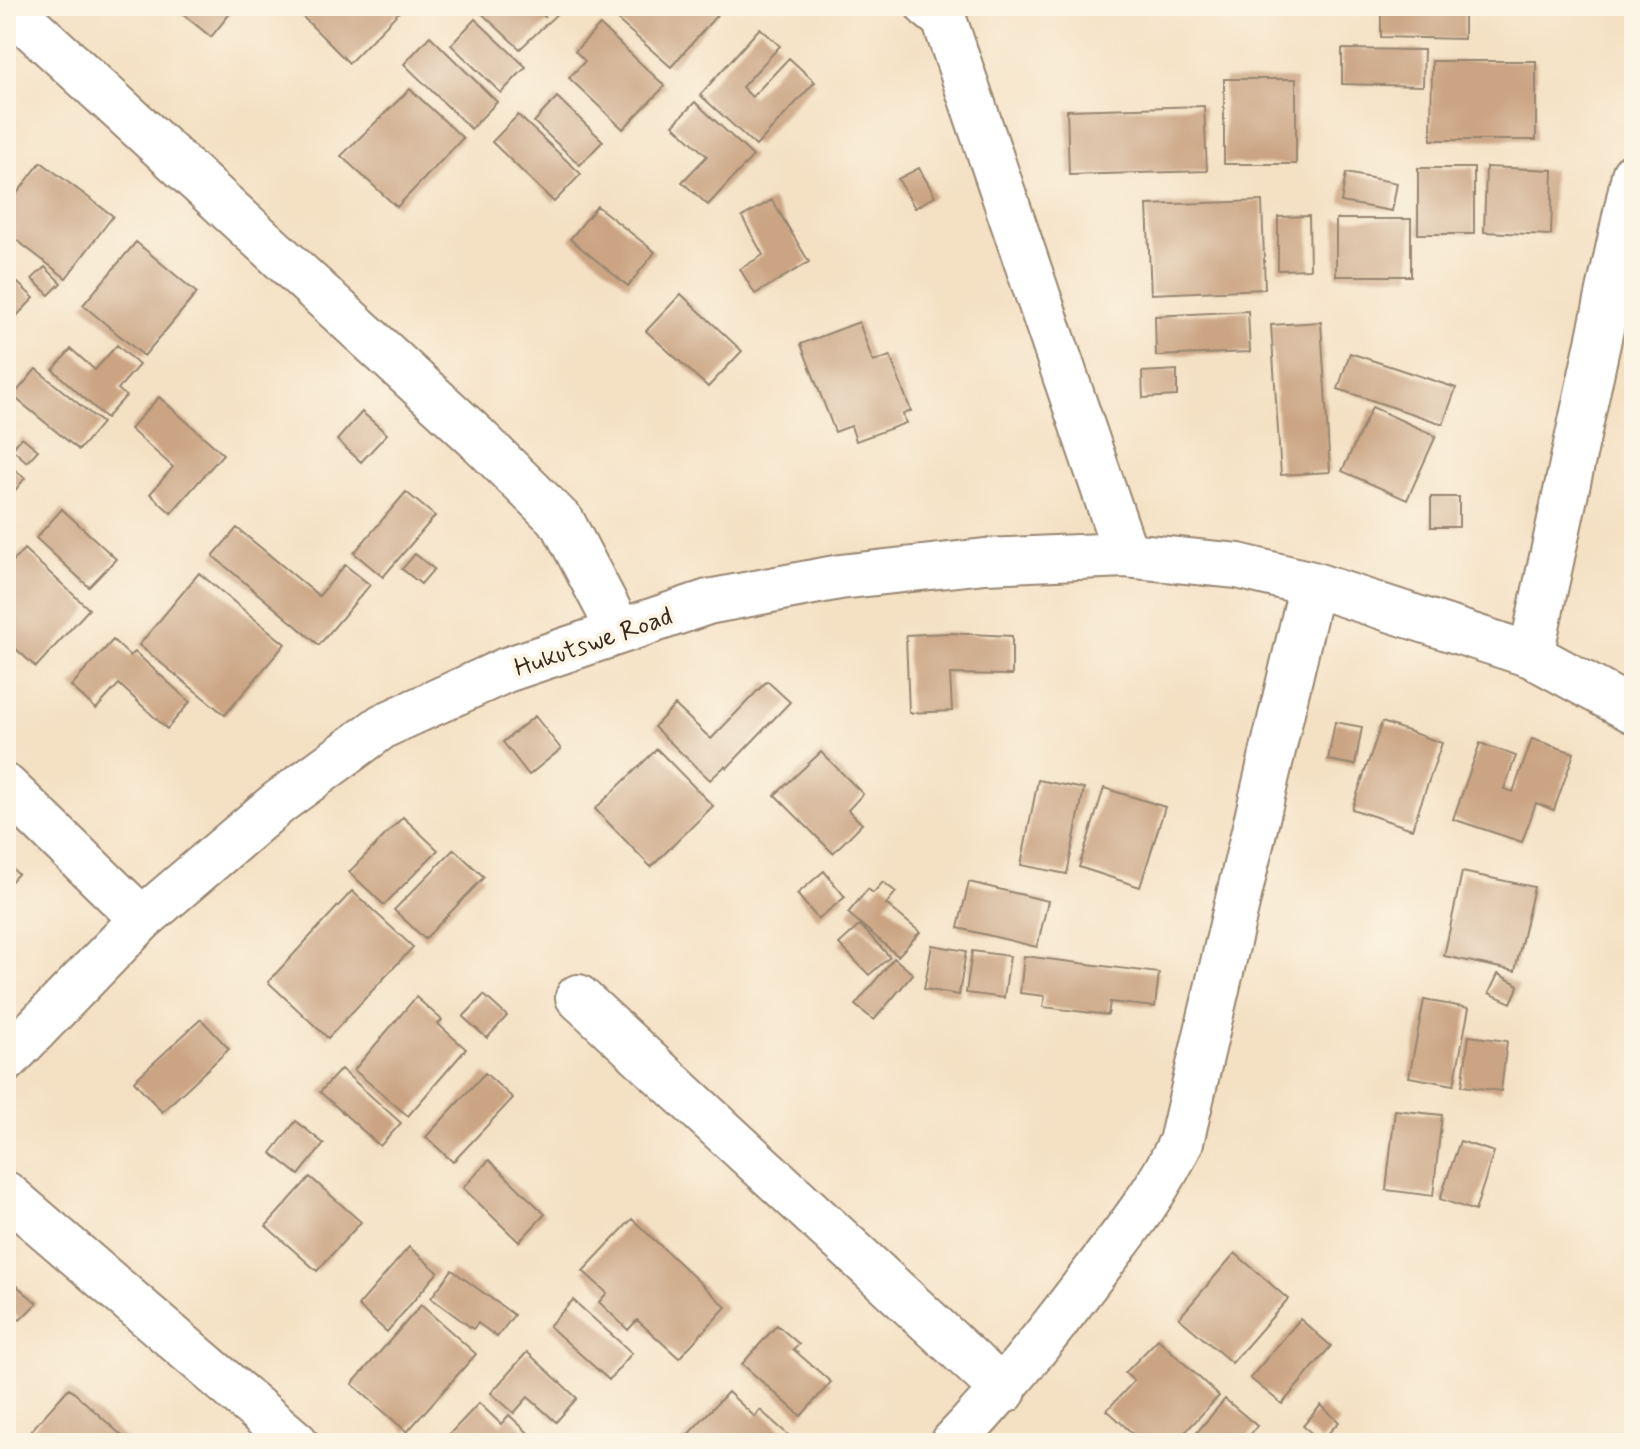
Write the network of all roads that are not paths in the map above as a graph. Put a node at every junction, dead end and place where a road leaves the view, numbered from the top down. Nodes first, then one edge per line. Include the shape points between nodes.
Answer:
1 (8, 6) edge
2 (943, 10) edge
3 (1634, 175) edge
4 (1126, 555) junction
5 (1312, 584) junction
6 (619, 630) junction
7 (1531, 655) junction
8 (1634, 711) edge
9 (6, 787) edge
10 (142, 919) junction
11 (578, 997) dead end
12 (6, 1060) edge
13 (6, 1194) edge
14 (1004, 1391) junction
15 (296, 1443) edge
16 (953, 1443) edge

1 - 6 street via 563,523
2 - 4 street
3 - 7 street
4 - 5 street, Hukutswe Road via 1238,566
4 - 6 street, Hukutswe Road via 985,561 840,577 708,602
5 - 7 street, Hukutswe Road
5 - 14 street via 1181,1142 1143,1210
6 - 10 street, Hukutswe Road via 506,670 383,726 278,803
7 - 8 street, Hukutswe Road
9 - 10 street
10 - 12 street, Hukutswe Road
11 - 14 street
13 - 15 street
14 - 16 street

